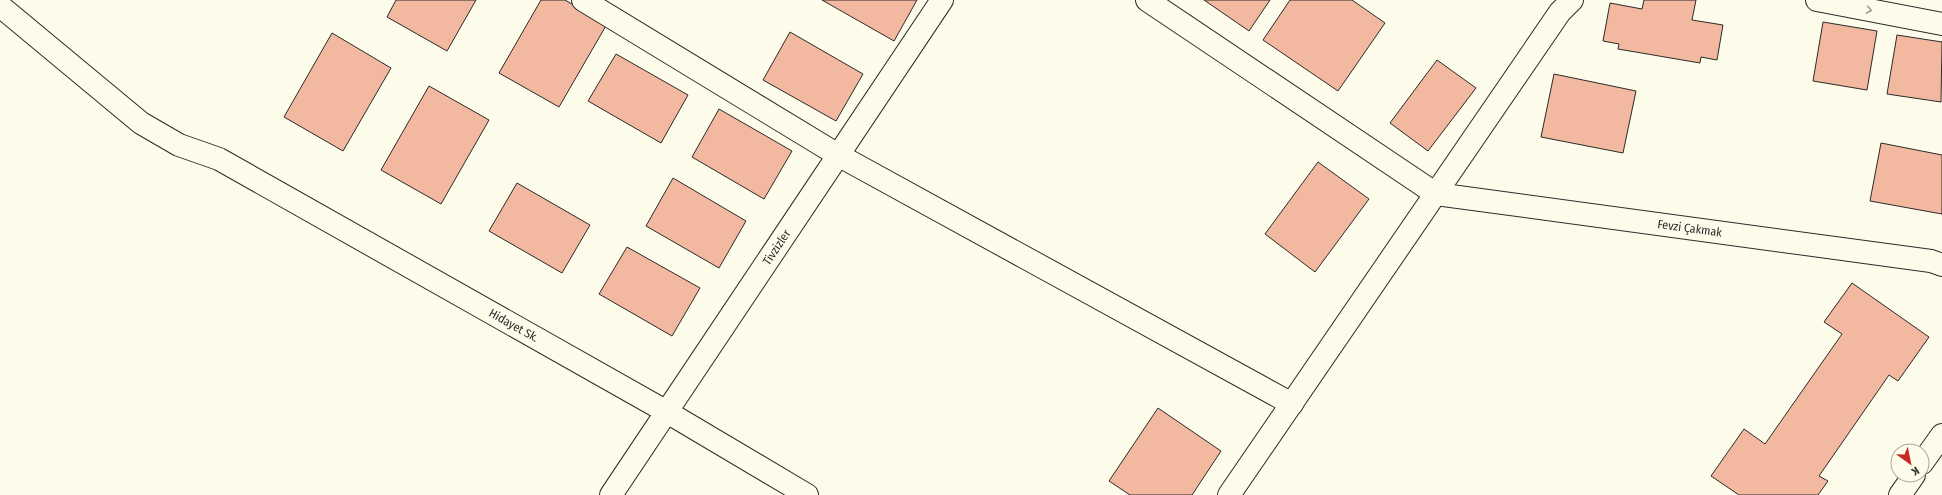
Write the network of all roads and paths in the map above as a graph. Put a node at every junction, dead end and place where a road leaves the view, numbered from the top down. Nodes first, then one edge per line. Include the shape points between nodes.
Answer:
1 (583, 0) edge
2 (942, 0) edge
3 (1147, 0) edge
4 (1572, 0) edge
5 (1817, 0) edge
6 (0, 6) edge
7 (1942, 24) edge
8 (838, 155) junction
9 (1436, 194) junction
10 (1942, 265) edge
11 (1292, 404) junction
12 (667, 412) junction
13 (1942, 435) edge
14 (1930, 452) edge
15 (1908, 483) edge
16 (611, 495) edge
17 (807, 495) edge
18 (1229, 495) edge
19 (1900, 495) edge

1 - 8 street
2 - 8 street, Tivzizler
3 - 9 street
4 - 9 street via 1560,12
5 -> 7 street
6 - 12 street, Hidayet Sk. via 141,123 179,145 218,159
8 - 11 street
8 - 12 street, Tivzizler
9 - 10 street, Fevzi Çakmak via 1923,260
9 - 11 street
11 - 18 street
12 - 16 street, Tivzizler
12 - 17 street, Hidayet Sk.
13 - 14 street
15 - 19 street

